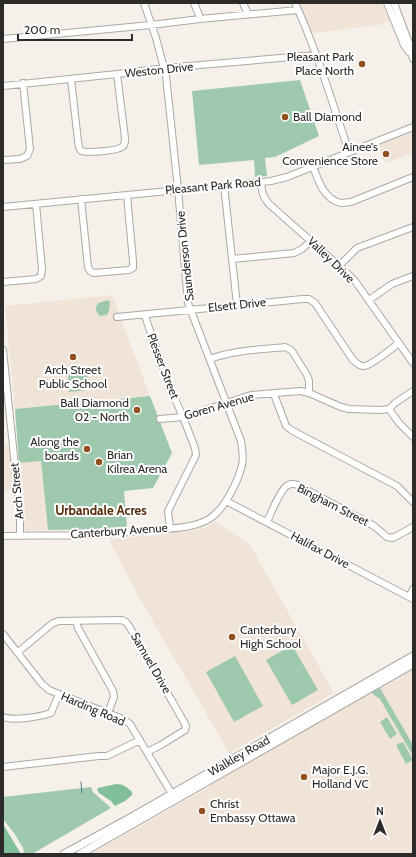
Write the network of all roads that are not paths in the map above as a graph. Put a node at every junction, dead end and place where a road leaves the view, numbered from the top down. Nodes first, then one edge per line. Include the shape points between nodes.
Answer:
1 (144, 3) edge
2 (194, 3) edge
3 (243, 3) edge
4 (295, 3) edge
5 (387, 3) edge
6 (394, 3) edge
7 (298, 10) junction
8 (248, 14) junction
9 (200, 19) junction
10 (152, 25) junction
11 (3, 39) edge
12 (411, 42) edge
13 (316, 55) junction
14 (412, 57) edge
15 (165, 68) junction
16 (117, 74) junction
17 (71, 79) junction
18 (23, 84) junction
19 (3, 86) edge
20 (413, 127) edge
21 (349, 152) junction
22 (3, 160) edge
23 (313, 166) junction
24 (413, 177) edge
25 (261, 182) junction
26 (224, 185) junction
27 (178, 189) junction
28 (127, 195) junction
29 (82, 199) junction
30 (36, 204) junction
31 (3, 207) edge
32 (413, 227) edge
33 (311, 241) junction
34 (232, 259) junction
35 (339, 266) junction
36 (413, 276) edge
37 (3, 282) edge
38 (368, 300) junction
39 (237, 305) junction
40 (191, 310) junction
41 (145, 315) junction
42 (118, 317) dead end
43 (399, 343) junction
44 (3, 350) edge
45 (210, 359) junction
46 (413, 364) edge
47 (4, 376) edge
48 (413, 391) edge
49 (309, 393) junction
50 (274, 394) junction
51 (227, 403) junction
52 (389, 409) junction
53 (183, 417) junction
54 (160, 419) dead end
55 (3, 422) edge
56 (10, 422) junction
57 (413, 437) edge
58 (226, 500) junction
59 (413, 502) edge
60 (267, 522) junction
61 (413, 527) edge
62 (170, 528) junction
63 (3, 536) edge
64 (20, 536) junction
65 (413, 588) edge
66 (411, 598) edge
67 (76, 621) junction
68 (3, 634) edge
69 (18, 652) junction
70 (413, 656) edge
71 (408, 664) edge
72 (59, 694) junction
73 (108, 713) junction
74 (3, 717) edge
75 (140, 740) junction
76 (147, 752) junction
77 (3, 767) edge
78 (174, 796) junction
79 (118, 829) junction
80 (64, 854) edge
81 (80, 854) edge

1 - 10 street, Saunderson Drive
2 - 9 street
3 - 8 street
4 - 7 street
5 - 14 street via 404,45
6 - 12 street
7 - 8 street
7 - 13 street
8 - 9 street
9 - 10 street
10 - 11 street
10 - 15 street, Saunderson Drive
12 - 14 street
13 - 15 street, Weston Drive
13 - 21 street
15 - 16 street, Weston Drive
15 - 27 street, Saunderson Drive
16 - 17 street, Weston Drive
16 - 17 street via 125,138 125,144 117,150 81,151
17 - 18 street, Weston Drive
18 - 19 street, Weston Drive
18 - 22 street via 30,148 28,156
20 - 21 street, Pleasant Park Road
21 - 23 street, Pleasant Park Road
23 - 24 street via 324,190 334,200 342,203 351,202
23 - 25 street, Pleasant Park Road via 287,177
25 - 26 street, Pleasant Park Road
25 - 33 street, Valley Drive via 263,195 269,204
26 - 27 street, Pleasant Park Road
26 - 34 street
27 - 28 street, Pleasant Park Road
27 - 40 street, Saunderson Drive via 188,303
28 - 29 street, Pleasant Park Road
28 - 29 street via 134,262 133,268 129,270 90,272
29 - 30 street, Pleasant Park Road
30 - 31 street, Pleasant Park Road
30 - 37 street via 41,276 36,279
32 - 35 street via 357,248
33 - 34 street via 294,253
33 - 35 street, Valley Drive
34 - 39 street
35 - 38 street, Valley Drive via 355,281
36 - 38 street via 392,284
38 - 43 street, Valley Drive
39 - 40 street, Elsett Drive
39 - 43 street, Elsett Drive via 309,299 315,303 353,360 364,366
40 - 41 street, Elsett Drive
40 - 45 street, Saunderson Drive
41 - 42 street, Elsett Drive
41 - 53 street, Plesser Street
43 - 46 street, Valley Drive
44 - 47 street, Arch Street
45 - 49 street via 234,352 284,347 292,351 307,375
45 - 51 street, Saunderson Drive
47 - 56 street, Arch Street
48 - 52 street
49 - 50 street, Goren Avenue via 300,391
49 - 52 street, Goren Avenue via 349,409
50 - 51 street, Goren Avenue via 251,395
50 - 59 street via 286,426 290,430 397,486
51 - 53 street, Goren Avenue
51 - 58 street, Saunderson Drive via 242,441 243,452 237,479
52 - 57 street
53 - 54 street, Goren Avenue
53 - 62 street, Plesser Street via 196,455 168,511
55 - 56 street
56 - 64 street, Arch Street
58 - 60 street, Halifax Drive
58 - 62 street, Canterbury Avenue via 217,513 208,520 195,525
60 - 61 street, Bingham Street via 285,487 292,484 374,526 387,537 393,538
60 - 66 street, Halifax Drive
62 - 64 street, Canterbury Avenue via 125,533
63 - 64 street, Canterbury Avenue
65 - 66 street
67 - 69 street, Samuel Drive via 54,623
67 - 73 street via 113,692 114,697
67 - 76 street, Samuel Drive via 126,622 184,722 185,730
68 - 69 street, Harding Road
69 - 72 street, Harding Road via 42,684
70 - 71 main road, Walkley Road
71 - 78 main road, Walkley Road
72 - 73 street, Harding Road
72 - 74 street via 51,713 42,716
73 - 75 street, Harding Road via 130,724
75 - 76 street, Harding Road
75 - 77 street via 107,756
76 - 78 street, Harding Road
78 - 79 main road, Walkley Road
79 - 80 main road, Walkley Road
79 - 81 main road, Walkley Road

